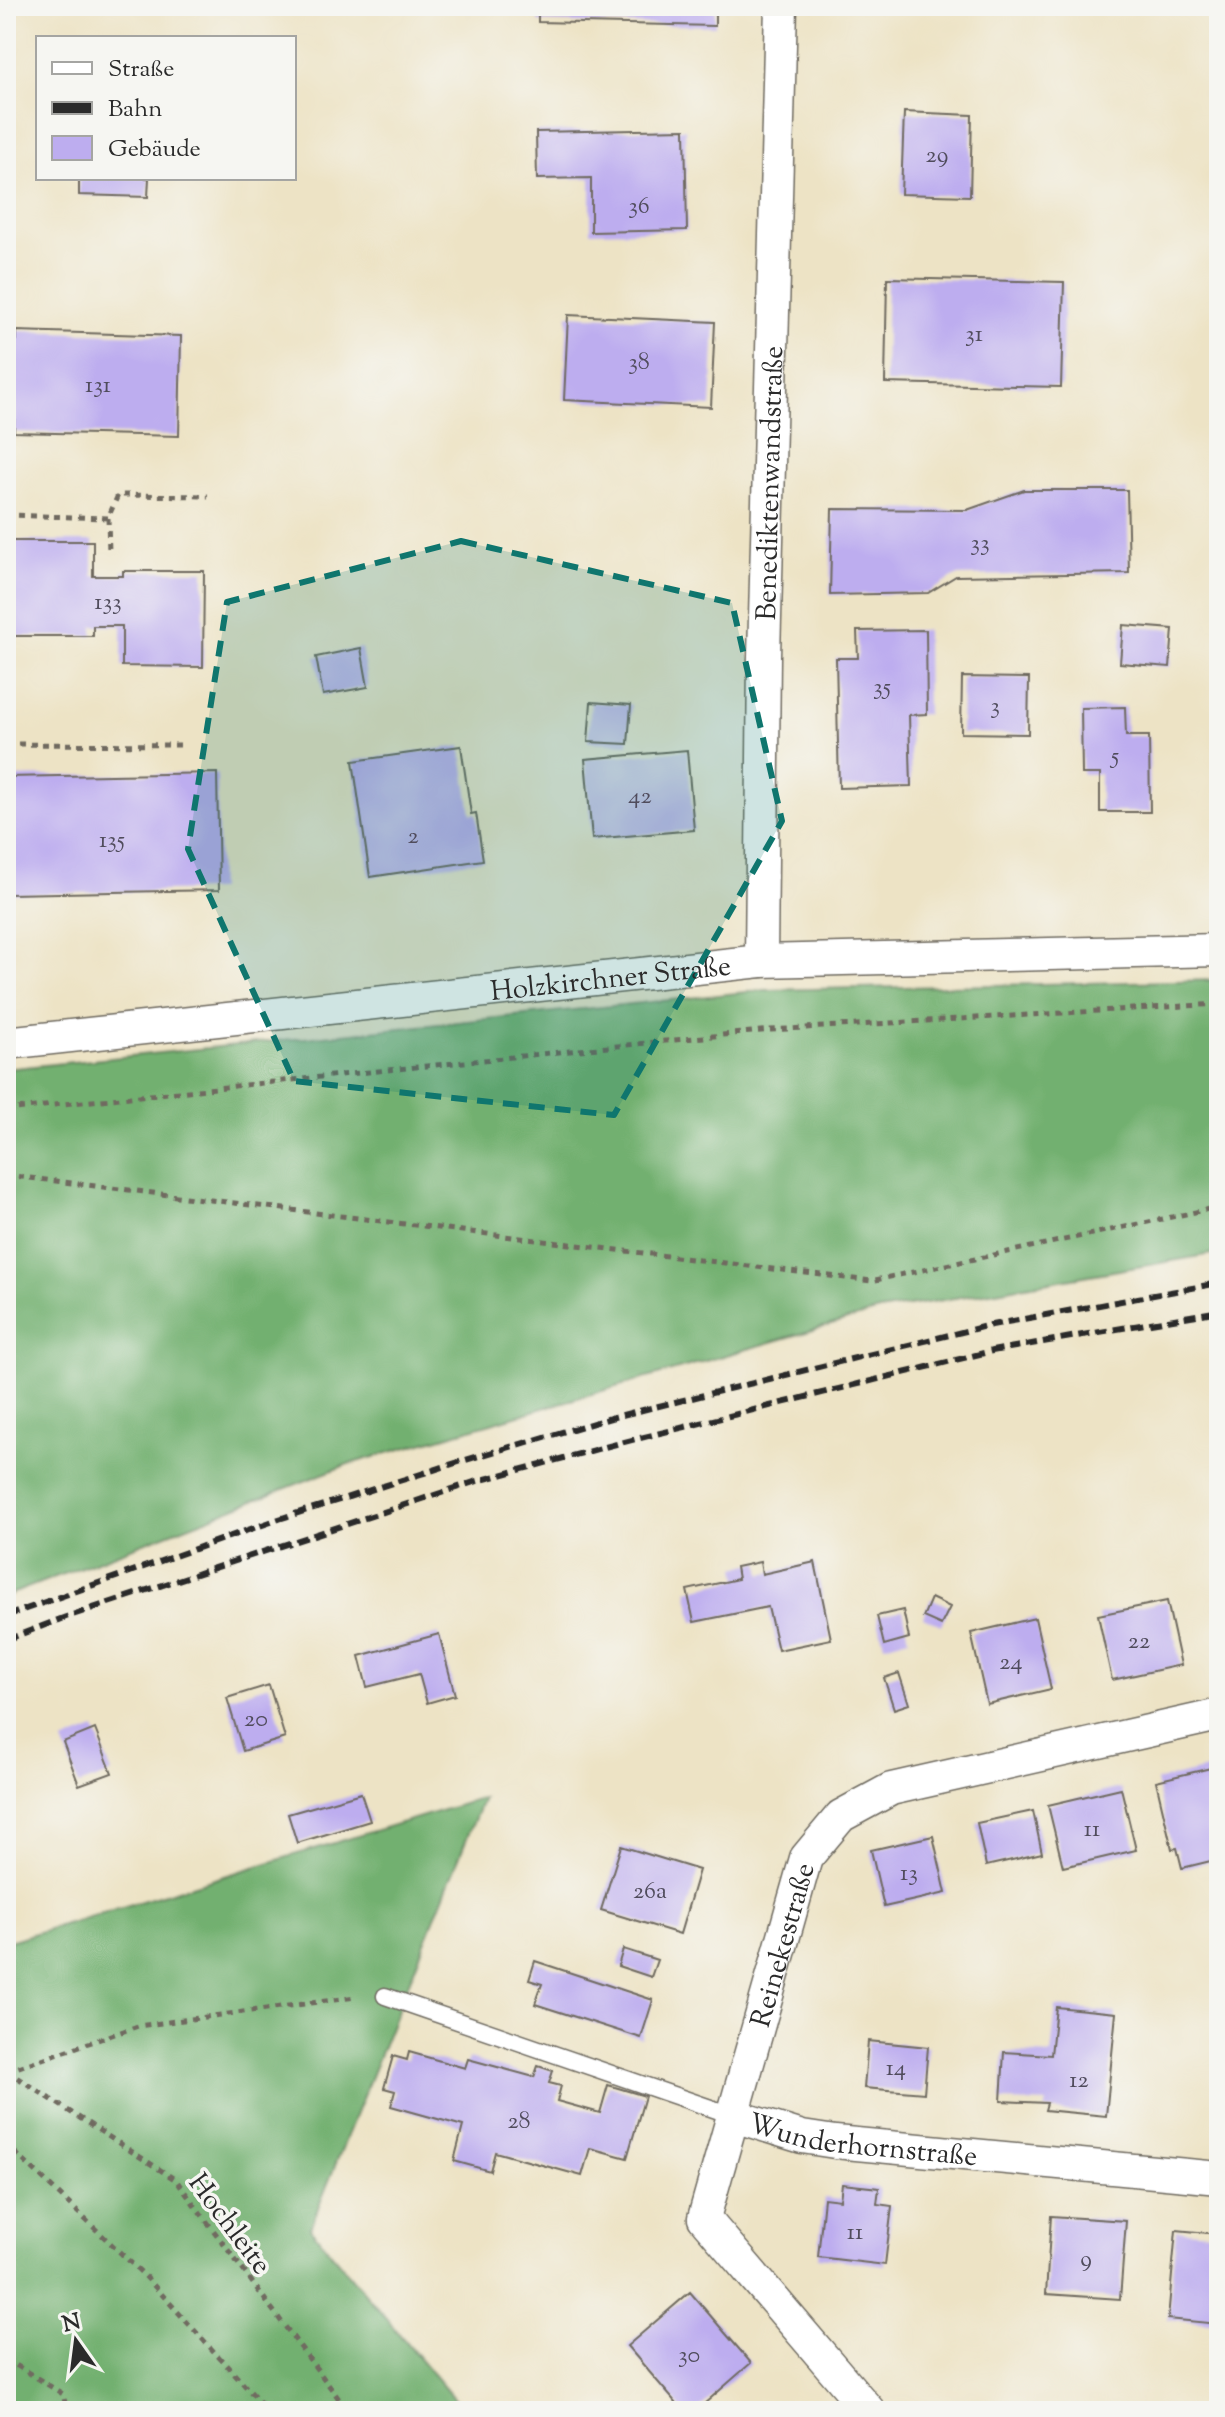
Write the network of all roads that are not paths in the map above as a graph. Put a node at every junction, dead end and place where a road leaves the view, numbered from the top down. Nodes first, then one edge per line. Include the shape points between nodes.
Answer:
1 (781, 6) edge
2 (1219, 950) edge
3 (761, 961) junction
4 (6, 1043) edge
5 (1219, 1715) edge
6 (385, 1996) road end
7 (734, 2116) junction
8 (1219, 2178) edge
9 (869, 2411) edge

1 - 3 street, Benediktenwandstraße
2 - 3 street, Holzkirchner Straße
3 - 4 street, Holzkirchner Straße
5 - 7 street, Reinekestraße via 891,1789 841,1816 806,1858
6 - 7 lane, Wunderhornstraße
7 - 8 street, Wunderhornstraße via 835,2142
7 - 9 street, Reinekestraße via 704,2218

